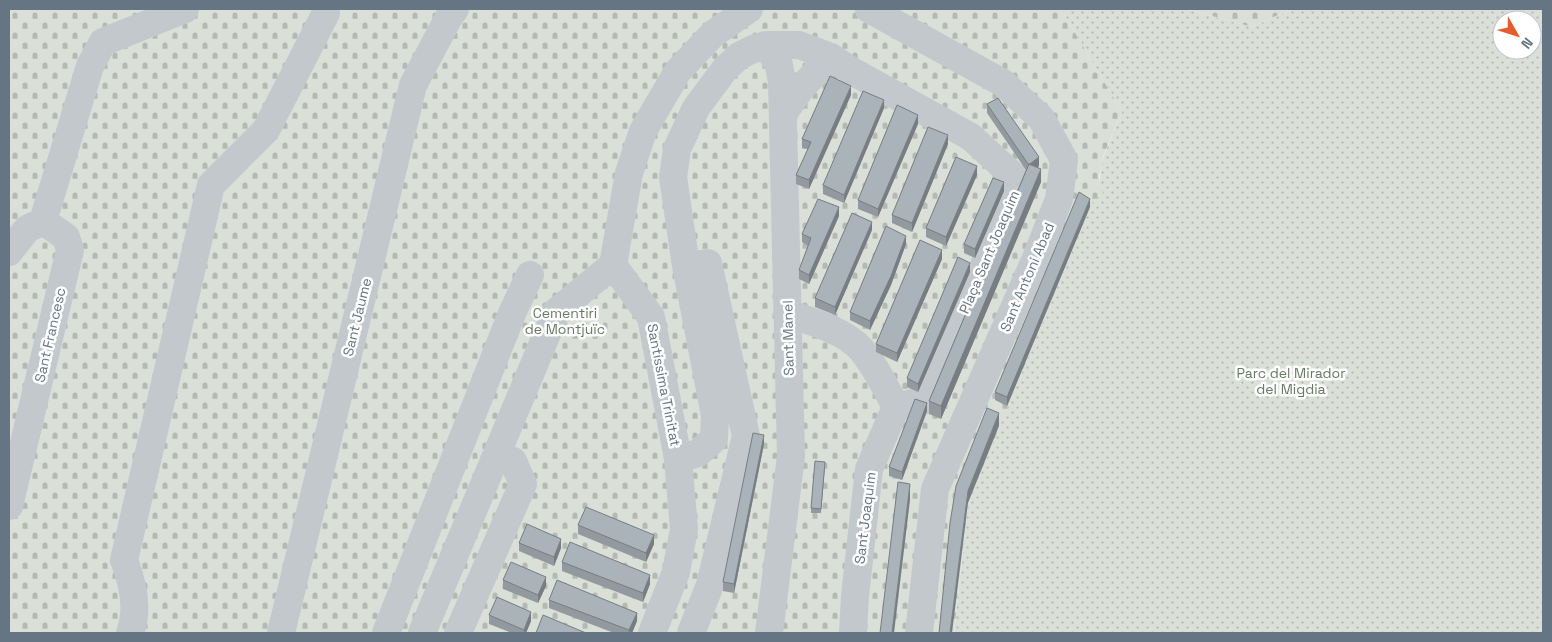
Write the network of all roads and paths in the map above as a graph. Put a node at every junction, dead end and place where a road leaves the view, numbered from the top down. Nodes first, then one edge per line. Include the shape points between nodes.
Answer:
1 (185, 9) edge
2 (325, 9) edge
3 (455, 9) edge
4 (749, 9) edge
5 (869, 9) edge
6 (766, 45) junction
7 (831, 57) junction
8 (783, 114) junction
9 (43, 221) junction
10 (9, 252) edge
11 (613, 265) junction
12 (686, 266) junction
13 (530, 275) dead end
14 (788, 313) junction
15 (896, 407) junction
16 (498, 455) junction
17 (678, 459) junction
18 (9, 506) edge
19 (130, 633) edge
20 (281, 633) edge
21 (386, 633) edge
22 (422, 633) edge
23 (458, 633) edge
24 (652, 633) edge
25 (691, 633) edge
26 (769, 633) edge
27 (853, 633) edge
28 (919, 633) edge

1 - 9 lane via 103,42 90,66
2 - 19 lane via 326,14 266,130 211,185 124,560 134,603
3 - 20 lane, Sant Jaume via 448,16 413,85
4 - 11 lane via 713,34 678,70 643,131 629,173
5 - 28 lane, Sant Antoni Abad via 1003,83 1041,118 1064,160 1058,199 1036,258 935,489
6 - 7 lane, Plaça Sant Joaquim via 799,45
6 - 8 lane, Sant Manel via 779,65
6 - 12 lane via 739,56 724,69 696,108 677,149 673,177
7 - 8 lane via 801,88
7 - 15 lane, Plaça Sant Joaquim via 971,136 1020,182 926,400
8 - 14 lane, Sant Manel
9 - 10 lane via 27,229
9 - 18 lane, Sant Francesc via 66,237 70,250
11 - 16 lane via 556,312
11 - 17 lane, Santíssima Trinitat via 652,317
12 - 17 lane via 715,415 714,439 698,453
12 - 25 lane via 708,263 746,436 710,585
13 - 21 lane
14 - 15 lane via 831,329 859,347
14 - 26 lane, Sant Manel via 791,456
15 - 27 lane, Sant Joaquim via 869,469
16 - 22 lane
16 - 23 lane via 513,461 523,484
17 - 24 lane, Santíssima Trinitat via 684,529 676,572

